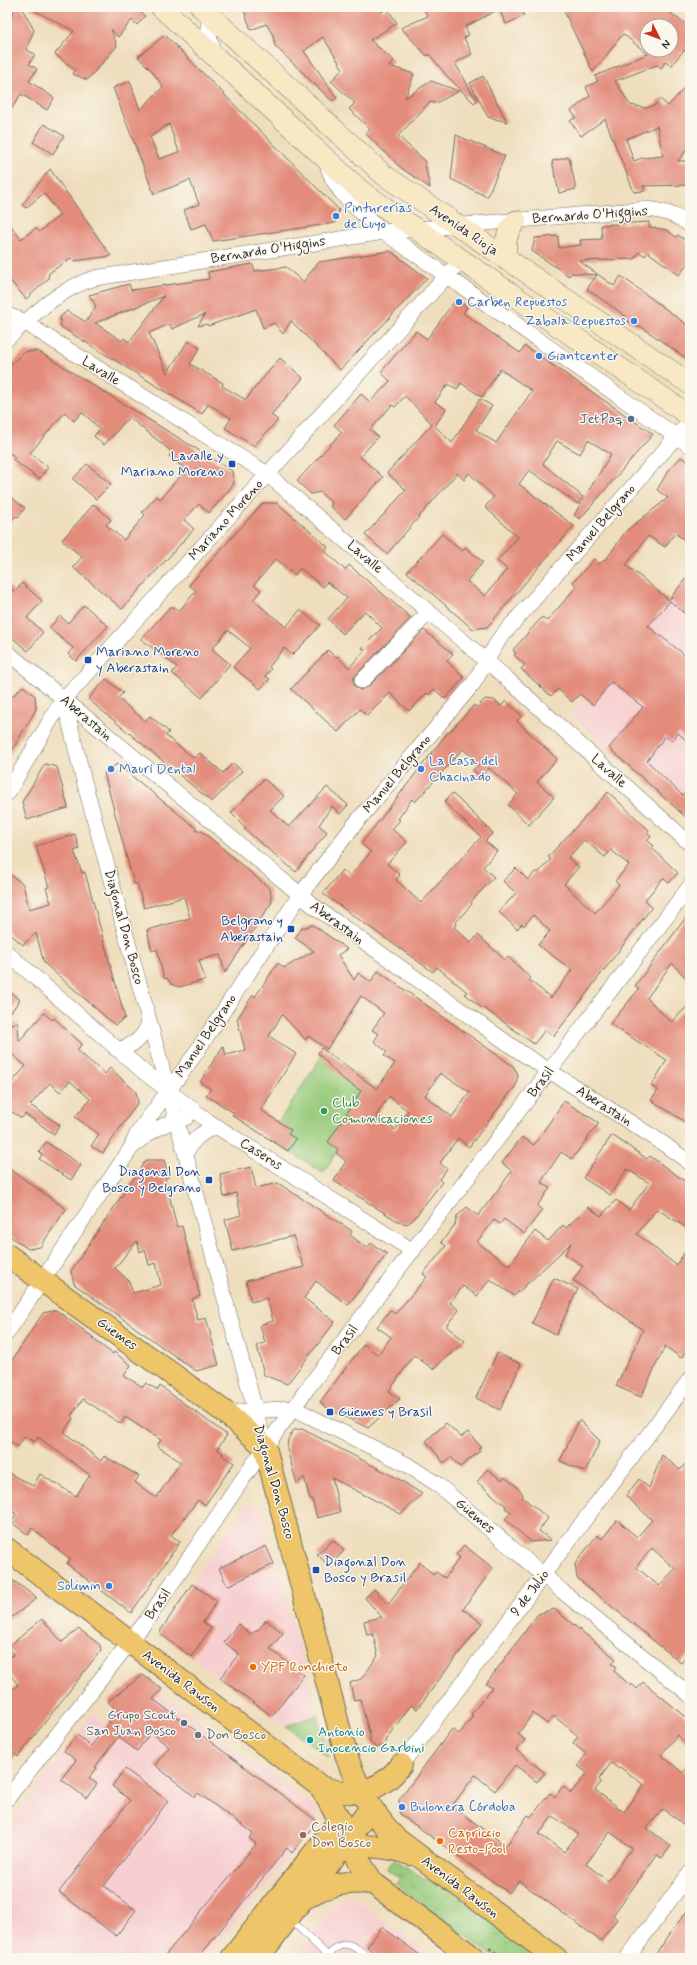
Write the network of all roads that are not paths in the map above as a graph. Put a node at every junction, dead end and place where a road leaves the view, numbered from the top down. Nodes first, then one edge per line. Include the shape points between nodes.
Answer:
1 (161, 7) edge
2 (207, 9) edge
3 (217, 58) junction
4 (326, 159) junction
5 (351, 183) junction
6 (516, 221) junction
7 (690, 225) edge
8 (457, 226) junction
9 (416, 229) junction
10 (384, 232) junction
11 (461, 260) junction
12 (508, 261) junction
13 (447, 276) junction
14 (557, 294) junction
15 (7, 315) edge
16 (24, 323) junction
17 (7, 339) edge
18 (602, 356) junction
19 (690, 384) edge
20 (690, 397) edge
21 (690, 416) edge
22 (690, 421) edge
23 (677, 436) junction
24 (690, 446) edge
25 (268, 474) junction
26 (429, 612) junction
27 (7, 652) edge
28 (486, 661) junction
29 (362, 681) dead end
30 (64, 699) junction
31 (7, 794) edge
32 (690, 844) edge
33 (690, 886) edge
34 (300, 895) junction
35 (7, 954) edge
36 (149, 1020) junction
37 (116, 1049) junction
38 (549, 1071) junction
39 (168, 1091) junction
40 (201, 1116) junction
41 (177, 1120) junction
42 (218, 1127) junction
43 (131, 1148) junction
44 (186, 1153) junction
45 (690, 1163) edge
46 (413, 1251) junction
47 (7, 1255) edge
48 (42, 1280) junction
49 (7, 1334) edge
50 (690, 1379) edge
51 (293, 1408) junction
52 (254, 1411) junction
53 (226, 1413) junction
54 (265, 1447) junction
55 (7, 1549) edge
56 (543, 1575) junction
57 (129, 1642) junction
58 (690, 1695) edge
59 (401, 1765) joint
60 (321, 1787) junction
61 (7, 1799) edge
62 (366, 1800) junction
63 (340, 1820) junction
64 (347, 1845) junction
65 (308, 1861) junction
66 (426, 1862) junction
67 (690, 1873) edge
68 (373, 1883) junction
69 (295, 1910) junction
70 (327, 1957) edge
71 (232, 1958) edge
72 (258, 1958) edge
73 (369, 1958) edge
74 (474, 1958) edge
75 (556, 1958) edge
76 (627, 1958) edge

1 - 3 main road, Avenida Rioja
2 - 3 street via 210,43
2 - 8 main road, Avenida Rioja via 374,168
3 - 4 main road, Avenida Rioja
4 - 5 main road, Avenida Rioja
4 - 10 street via 330,175 342,195
5 - 8 main road via 384,193 430,222
5 - 9 main road, Avenida Rioja
6 - 7 street, Bernardo O'Higgins via 647,209 676,215
6 - 8 street, Bernardo O'Higgins
6 - 12 main road via 506,240
8 - 9 street, Bernardo O'Higgins
8 - 12 main road, Avenida Rioja
9 - 10 street, Bernardo O'Higgins
9 - 11 main road, Avenida Rioja
10 - 13 street
10 - 16 street, Bernardo O'Higgins via 95,278 66,289
11 - 13 street, Mariano Moreno
11 - 14 main road via 482,258 534,293
11 - 18 main road, Avenida Rioja
12 - 14 main road, Avenida Rioja
13 - 23 street
13 - 25 street, Mariano Moreno
14 - 19 main road, Avenida Rioja
15 - 16 street, Lavalle
16 - 17 street, Bernardo O'Higgins
16 - 25 street, Lavalle
18 - 20 main road via 626,357 681,394
18 - 21 main road, Avenida Rioja
22 - 23 street, Manuel Belgrano
23 - 24 street
23 - 28 street, Manuel Belgrano via 500,638
25 - 26 street, Lavalle
25 - 30 street, Mariano Moreno
26 - 28 street, Lavalle
26 - 29 street
27 - 30 street, Aberastain
28 - 32 street, Lavalle
28 - 34 street, Manuel Belgrano via 473,684 354,825
30 - 31 street, Mariano Moreno
30 - 34 street, Aberastain
30 - 36 street, Diagonal Don Bosco
33 - 38 street, Brasil
34 - 38 street, Aberastain
34 - 39 street, Manuel Belgrano
35 - 37 street, Caseros
36 - 37 street via 146,1030 138,1040
36 - 39 street, Diagonal Don Bosco
37 - 39 street, Caseros
38 - 45 street, Aberastain
38 - 46 street, Brasil
39 - 40 street, Caseros
39 - 41 street, Diagonal Don Bosco
39 - 43 street, Manuel Belgrano via 137,1134
40 - 41 street, Manuel Belgrano
40 - 42 street, Caseros
41 - 43 street, Manuel Belgrano via 151,1132
41 - 44 street, Diagonal Don Bosco
42 - 44 street via 200,1135
42 - 46 street, Caseros
43 - 48 street, Manuel Belgrano
44 - 52 street, Diagonal Don Bosco
46 - 51 street, Brasil
47 - 48 main road, Güemes
48 - 49 street, Manuel Belgrano
48 - 53 main road, Güemes
50 - 56 street, 9 de Julio
51 - 52 street
51 - 54 street, Brasil
51 - 56 street, Güemes via 406,1464 437,1484
52 - 53 street
52 - 54 street, Diagonal Don Bosco
53 - 54 main road, Güemes
54 - 57 street, Brasil via 147,1620
54 - 62 main road, Diagonal Don Bosco via 346,1754
55 - 57 main road, Avenida Rawson
56 - 58 street, Güemes
56 - 59 street, 9 de Julio
57 - 60 main road, Avenida Rawson
57 - 61 street, Brasil
59 - 62 main road
60 - 62 main road
60 - 63 main road, Avenida Rawson
62 - 64 main road
62 - 66 main road, Avenida Rawson via 395,1838
63 - 64 main road, Avenida Rawson
63 - 65 main road
64 - 65 main road
64 - 66 main road via 391,1848 412,1854
64 - 68 main road, Avenida Rawson
64 - 69 main road
65 - 71 main road
66 - 75 main road, Avenida Rawson
67 - 76 street
68 - 69 main road via 352,1882 330,1886 311,1895
68 - 74 main road, Avenida Rawson
69 - 70 lane
69 - 72 main road
70 - 73 lane via 339,1945 347,1944

